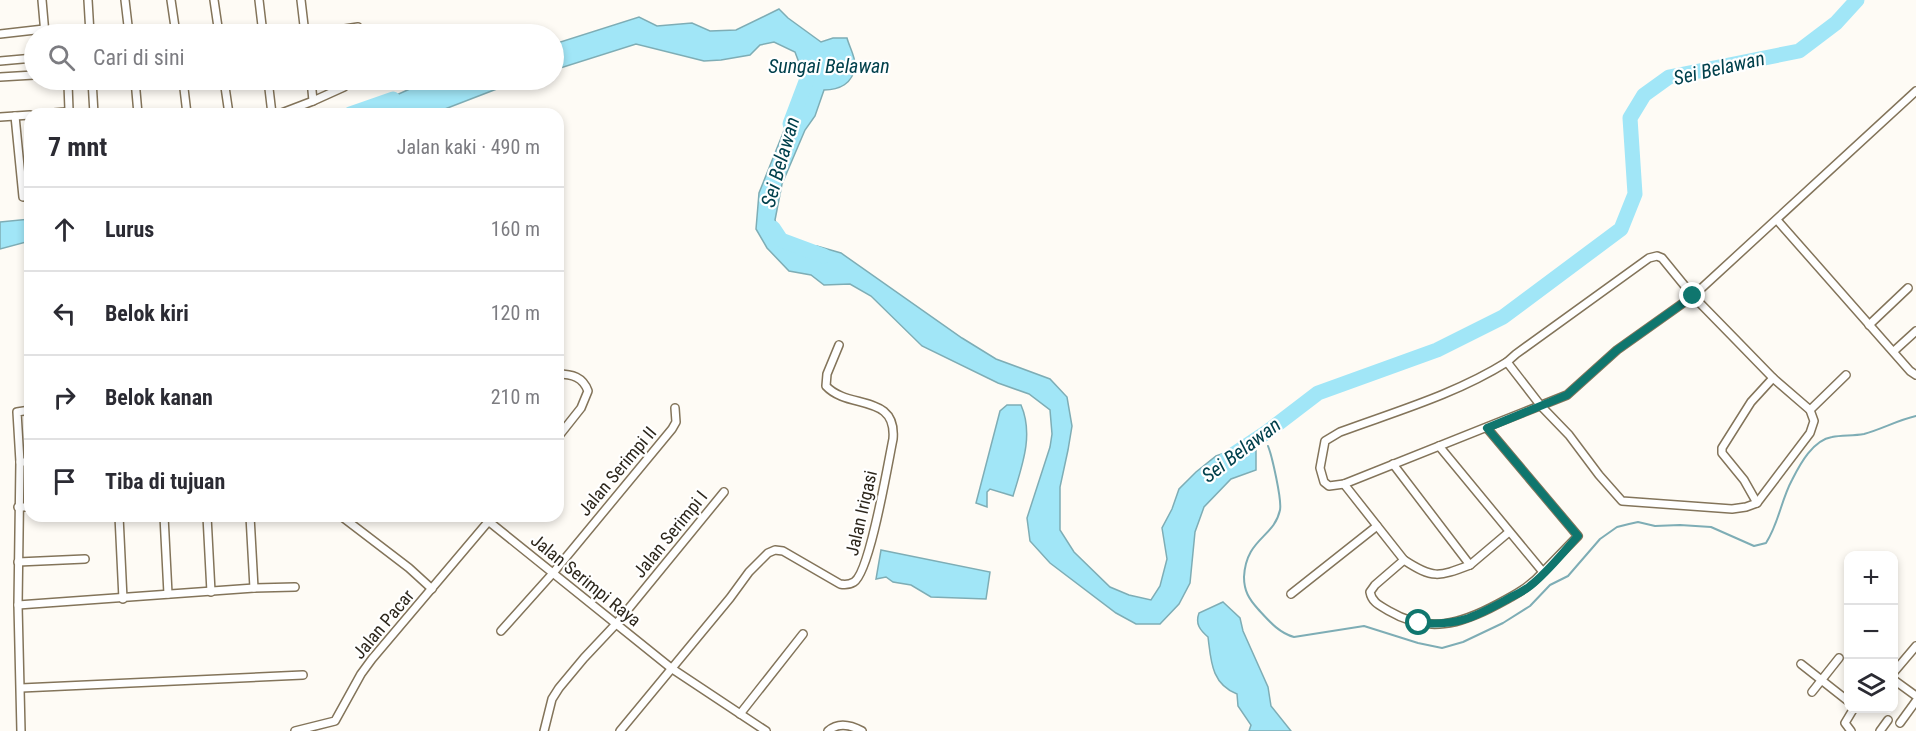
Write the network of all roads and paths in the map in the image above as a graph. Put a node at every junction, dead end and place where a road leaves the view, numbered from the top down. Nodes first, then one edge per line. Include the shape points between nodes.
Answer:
1 (42, 0) edge
2 (88, 0) edge
3 (125, 0) edge
4 (171, 0) edge
5 (214, 0) edge
6 (259, 0) edge
7 (301, 0) edge
8 (44, 24) edge
9 (89, 24) edge
10 (128, 24) edge
11 (175, 24) edge
12 (218, 24) edge
13 (262, 24) edge
14 (304, 24) edge
15 (24, 33) edge
16 (0, 34) edge
17 (24, 59) edge
18 (0, 61) edge
19 (24, 76) edge
20 (0, 77) edge
21 (71, 90) edge
22 (92, 90) edge
23 (136, 90) edge
24 (184, 90) edge
25 (225, 90) edge
26 (269, 90) edge
27 (312, 90) edge
28 (338, 90) edge
29 (1916, 91) edge
30 (314, 101) junction
31 (69, 108) edge
32 (94, 108) edge
33 (137, 108) edge
34 (186, 108) edge
35 (228, 108) edge
36 (271, 108) edge
37 (295, 108) edge
38 (24, 115) edge
39 (15, 116) junction
40 (0, 117) edge
41 (24, 197) edge
42 (1777, 220) junction
43 (1908, 288) dead end
44 (1693, 296) junction
45 (1869, 325) junction
46 (1916, 331) edge
47 (839, 345) dead end
48 (1894, 351) junction
49 (1507, 362) junction
50 (564, 374) edge
51 (1845, 375) dead end
52 (1916, 375) edge
53 (1773, 378) junction
54 (1541, 406) junction
55 (675, 408) dead end
56 (24, 410) edge
57 (1810, 410) junction
58 (1487, 428) junction
59 (564, 429) edge
60 (1439, 446) junction
61 (20, 462) junction
62 (24, 462) edge
63 (1393, 464) junction
64 (1344, 484) junction
65 (724, 492) dead end
66 (1756, 503) junction
67 (18, 507) junction
68 (24, 507) edge
69 (119, 522) edge
70 (164, 522) edge
71 (207, 522) edge
72 (250, 522) edge
73 (349, 522) edge
74 (488, 522) edge
75 (494, 522) edge
76 (1377, 526) junction
77 (1509, 532) junction
78 (85, 559) dead end
79 (1404, 560) junction
80 (18, 562) junction
81 (1470, 565) junction
82 (1544, 572) junction
83 (553, 573) junction
84 (296, 587) dead end
85 (254, 588) junction
86 (432, 589) junction
87 (211, 592) junction
88 (168, 594) junction
89 (1291, 594) dead end
90 (123, 598) junction
91 (18, 605) junction
92 (616, 624) junction
93 (501, 631) dead end
94 (803, 634) dead end
95 (1916, 646) edge
96 (1839, 658) dead end
97 (1801, 664) dead end
98 (1898, 666) edge
99 (671, 668) junction
100 (303, 675) dead end
101 (1821, 679) junction
102 (1898, 683) edge
103 (21, 688) junction
104 (1812, 692) dead end
105 (1916, 696) edge
106 (1844, 698) edge
107 (1916, 701) edge
108 (1851, 713) edge
109 (740, 714) junction
110 (1888, 720) dead end
111 (1900, 723) dead end
112 (304, 730) edge
113 (21, 731) edge
114 (295, 731) edge
115 (544, 731) edge
116 (620, 731) edge
117 (766, 731) edge
118 (828, 731) edge
119 (862, 731) edge
120 (1851, 731) edge
121 (1880, 731) edge

1 - 8 street
2 - 9 street
3 - 10 street
4 - 11 street
5 - 12 street
6 - 13 street
7 - 14 street
15 - 16 street
17 - 18 street
19 - 20 street
21 - 31 street
22 - 32 street
23 - 33 street
24 - 34 street
25 - 35 street
26 - 36 street
27 - 30 street
28 - 30 street
29 - 42 street
30 - 37 street
38 - 39 street
39 - 40 street
39 - 41 street
42 - 44 street
42 - 45 street
43 - 45 street
44 - 49 street via 1662,258 1649,258
44 - 53 street
44 - 54 street via 1617,350 1567,395
45 - 48 street
46 - 48 street
47 - 99 street, Jalan Irigasi via 826,386 832,393 879,408 890,416 894,427 861,573 855,582 840,584 783,551 768,553
48 - 52 street
49 - 54 street
49 - 64 street via 1460,387 1325,441 1322,478 1329,486
50 - 59 street via 573,375 588,391 581,408
51 - 57 street
53 - 57 street
53 - 66 street via 1751,402 1722,448
54 - 58 street
54 - 66 street via 1623,501 1739,509
55 - 83 street, Jalan Serimpi II via 672,429
56 - 61 street via 17,411
57 - 66 street via 1814,421 1810,433
58 - 60 street
58 - 82 street via 1578,536
60 - 63 street
60 - 77 street
61 - 62 street
61 - 67 street
63 - 64 street
63 - 81 street
64 - 76 street
65 - 92 street, Jalan Serimpi I
67 - 68 street
67 - 80 street
69 - 90 street
70 - 88 street
71 - 87 street
72 - 85 street
73 - 86 street
74 - 86 street, Jalan Pacar
75 - 83 street, Jalan Serimpi Raya
76 - 79 street
76 - 89 street
77 - 81 street
77 - 82 street
78 - 80 street
79 - 81 street via 1430,575
79 - 82 street via 1375,585 1371,598 1395,615 1442,625 1476,616 1530,586
80 - 91 street
83 - 92 street, Jalan Serimpi Raya
83 - 93 street, Jalan Serimpi II
84 - 85 street
85 - 87 street
86 - 112 street, Jalan Pacar via 361,674 335,721
87 - 88 street
88 - 90 street
90 - 91 street
91 - 103 street
92 - 99 street, Jalan Serimpi Raya
92 - 115 street, Jalan Serimpi I via 552,699
94 - 109 street
95 - 98 street
96 - 101 street
97 - 101 street
99 - 109 street, Jalan Serimpi Raya
99 - 116 street, Jalan Irigasi
100 - 103 street
101 - 104 street
101 - 106 street
102 - 105 street
103 - 113 street
107 - 111 street
108 - 120 street via 1845,723
109 - 117 street, Jalan Serimpi Raya
110 - 121 street
112 - 114 street, Jalan Pacar
118 - 119 street via 843,725

